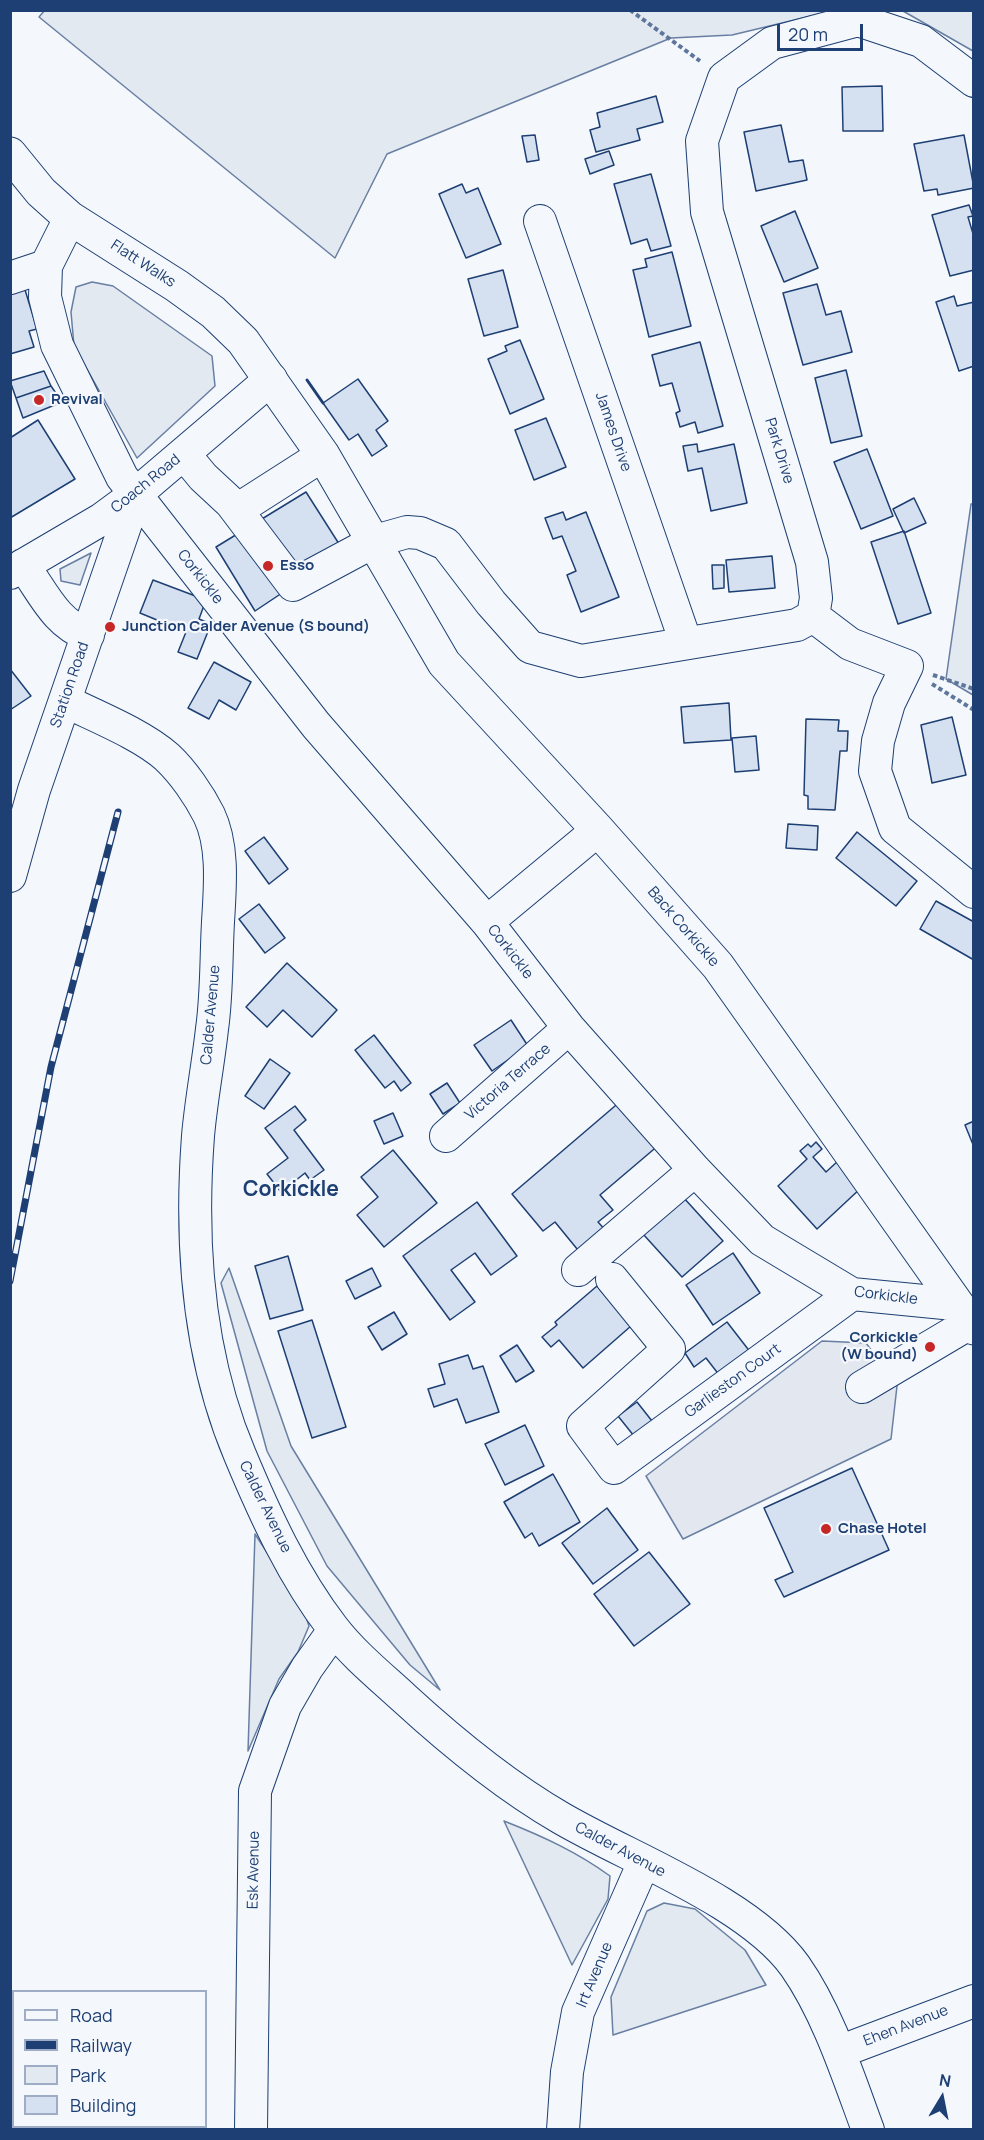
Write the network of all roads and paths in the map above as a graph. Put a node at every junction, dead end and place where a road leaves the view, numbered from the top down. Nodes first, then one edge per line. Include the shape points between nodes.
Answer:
1 (630, 10) edge
2 (724, 78) junction
3 (974, 81) edge
4 (10, 153) edge
5 (70, 218) junction
6 (540, 221) dead end
7 (46, 266) junction
8 (10, 278) edge
9 (271, 379) junction
10 (184, 454) junction
11 (322, 455) junction
12 (136, 494) junction
13 (237, 510) junction
14 (375, 541) junction
15 (17, 569) edge
16 (813, 616) junction
17 (88, 634) junction
18 (686, 643) junction
19 (907, 666) junction
20 (974, 689) edge
21 (64, 701) junction
22 (974, 710) edge
23 (598, 830) junction
24 (10, 876) edge
25 (974, 892) edge
26 (487, 922) junction
27 (569, 1028) junction
28 (446, 1136) dead end
29 (695, 1170) junction
30 (578, 1270) dead end
31 (612, 1279) dead end
32 (852, 1294) junction
33 (966, 1318) edge
34 (862, 1387) dead end
35 (334, 1630) junction
36 (644, 1862) junction
37 (974, 2001) edge
38 (839, 2052) junction
39 (251, 2130) edge
40 (563, 2130) edge
41 (868, 2130) edge

1 - 2 path
2 - 3 street via 772,43 858,20 921,41
2 - 16 street, Park Drive via 702,141 707,212 812,562 816,598
4 - 5 main road, Flatt Walks via 41,192
5 - 7 street
5 - 9 main road, Flatt Walks via 213,312 243,340
6 - 18 street, James Drive
7 - 8 street
7 - 12 street, Corkickle via 45,297 57,345 122,477
9 - 10 street, Coach Road
9 - 11 main road
10 - 12 street, Coach Road
10 - 13 street
11 - 13 street
11 - 14 main road
12 - 15 street, Coach Road via 102,519
12 - 17 street, Station Road
12 - 26 street, Corkickle via 316,725
13 - 14 street via 293,585
14 - 18 street via 414,532 446,544 530,646 581,661
14 - 23 main road, Back Corkickle via 444,663
15 - 17 street via 62,621
16 - 18 street via 797,625
16 - 19 street via 850,644
17 - 21 street, Station Road
19 - 20 path
19 - 22 path
19 - 25 street via 889,703 878,741 875,771 895,828
21 - 24 street, Station Road via 27,810
21 - 35 street, Calder Avenue via 166,756 211,819 219,853 219,906 213,1023 198,1136 196,1243 203,1316 216,1388 237,1449 299,1577
23 - 26 street
23 - 33 main road, Back Corkickle via 718,966
26 - 27 street, Corkickle
27 - 28 street, Victoria Terrace
27 - 29 street, Corkickle
29 - 30 street
29 - 32 street, Corkickle via 762,1240
31 - 32 street, Garlieston Court via 669,1349 583,1426 614,1468
32 - 33 street, Corkickle
33 - 34 street
35 - 36 street, Calder Avenue via 378,1675 492,1772 558,1817
35 - 39 street, Esk Avenue via 285,1706 255,1791
36 - 38 street, Calder Avenue via 717,1901 758,1929 794,1965
36 - 40 street, Irt Avenue via 579,2012 567,2072
37 - 38 street, Ehen Avenue
38 - 41 street, Calder Avenue

